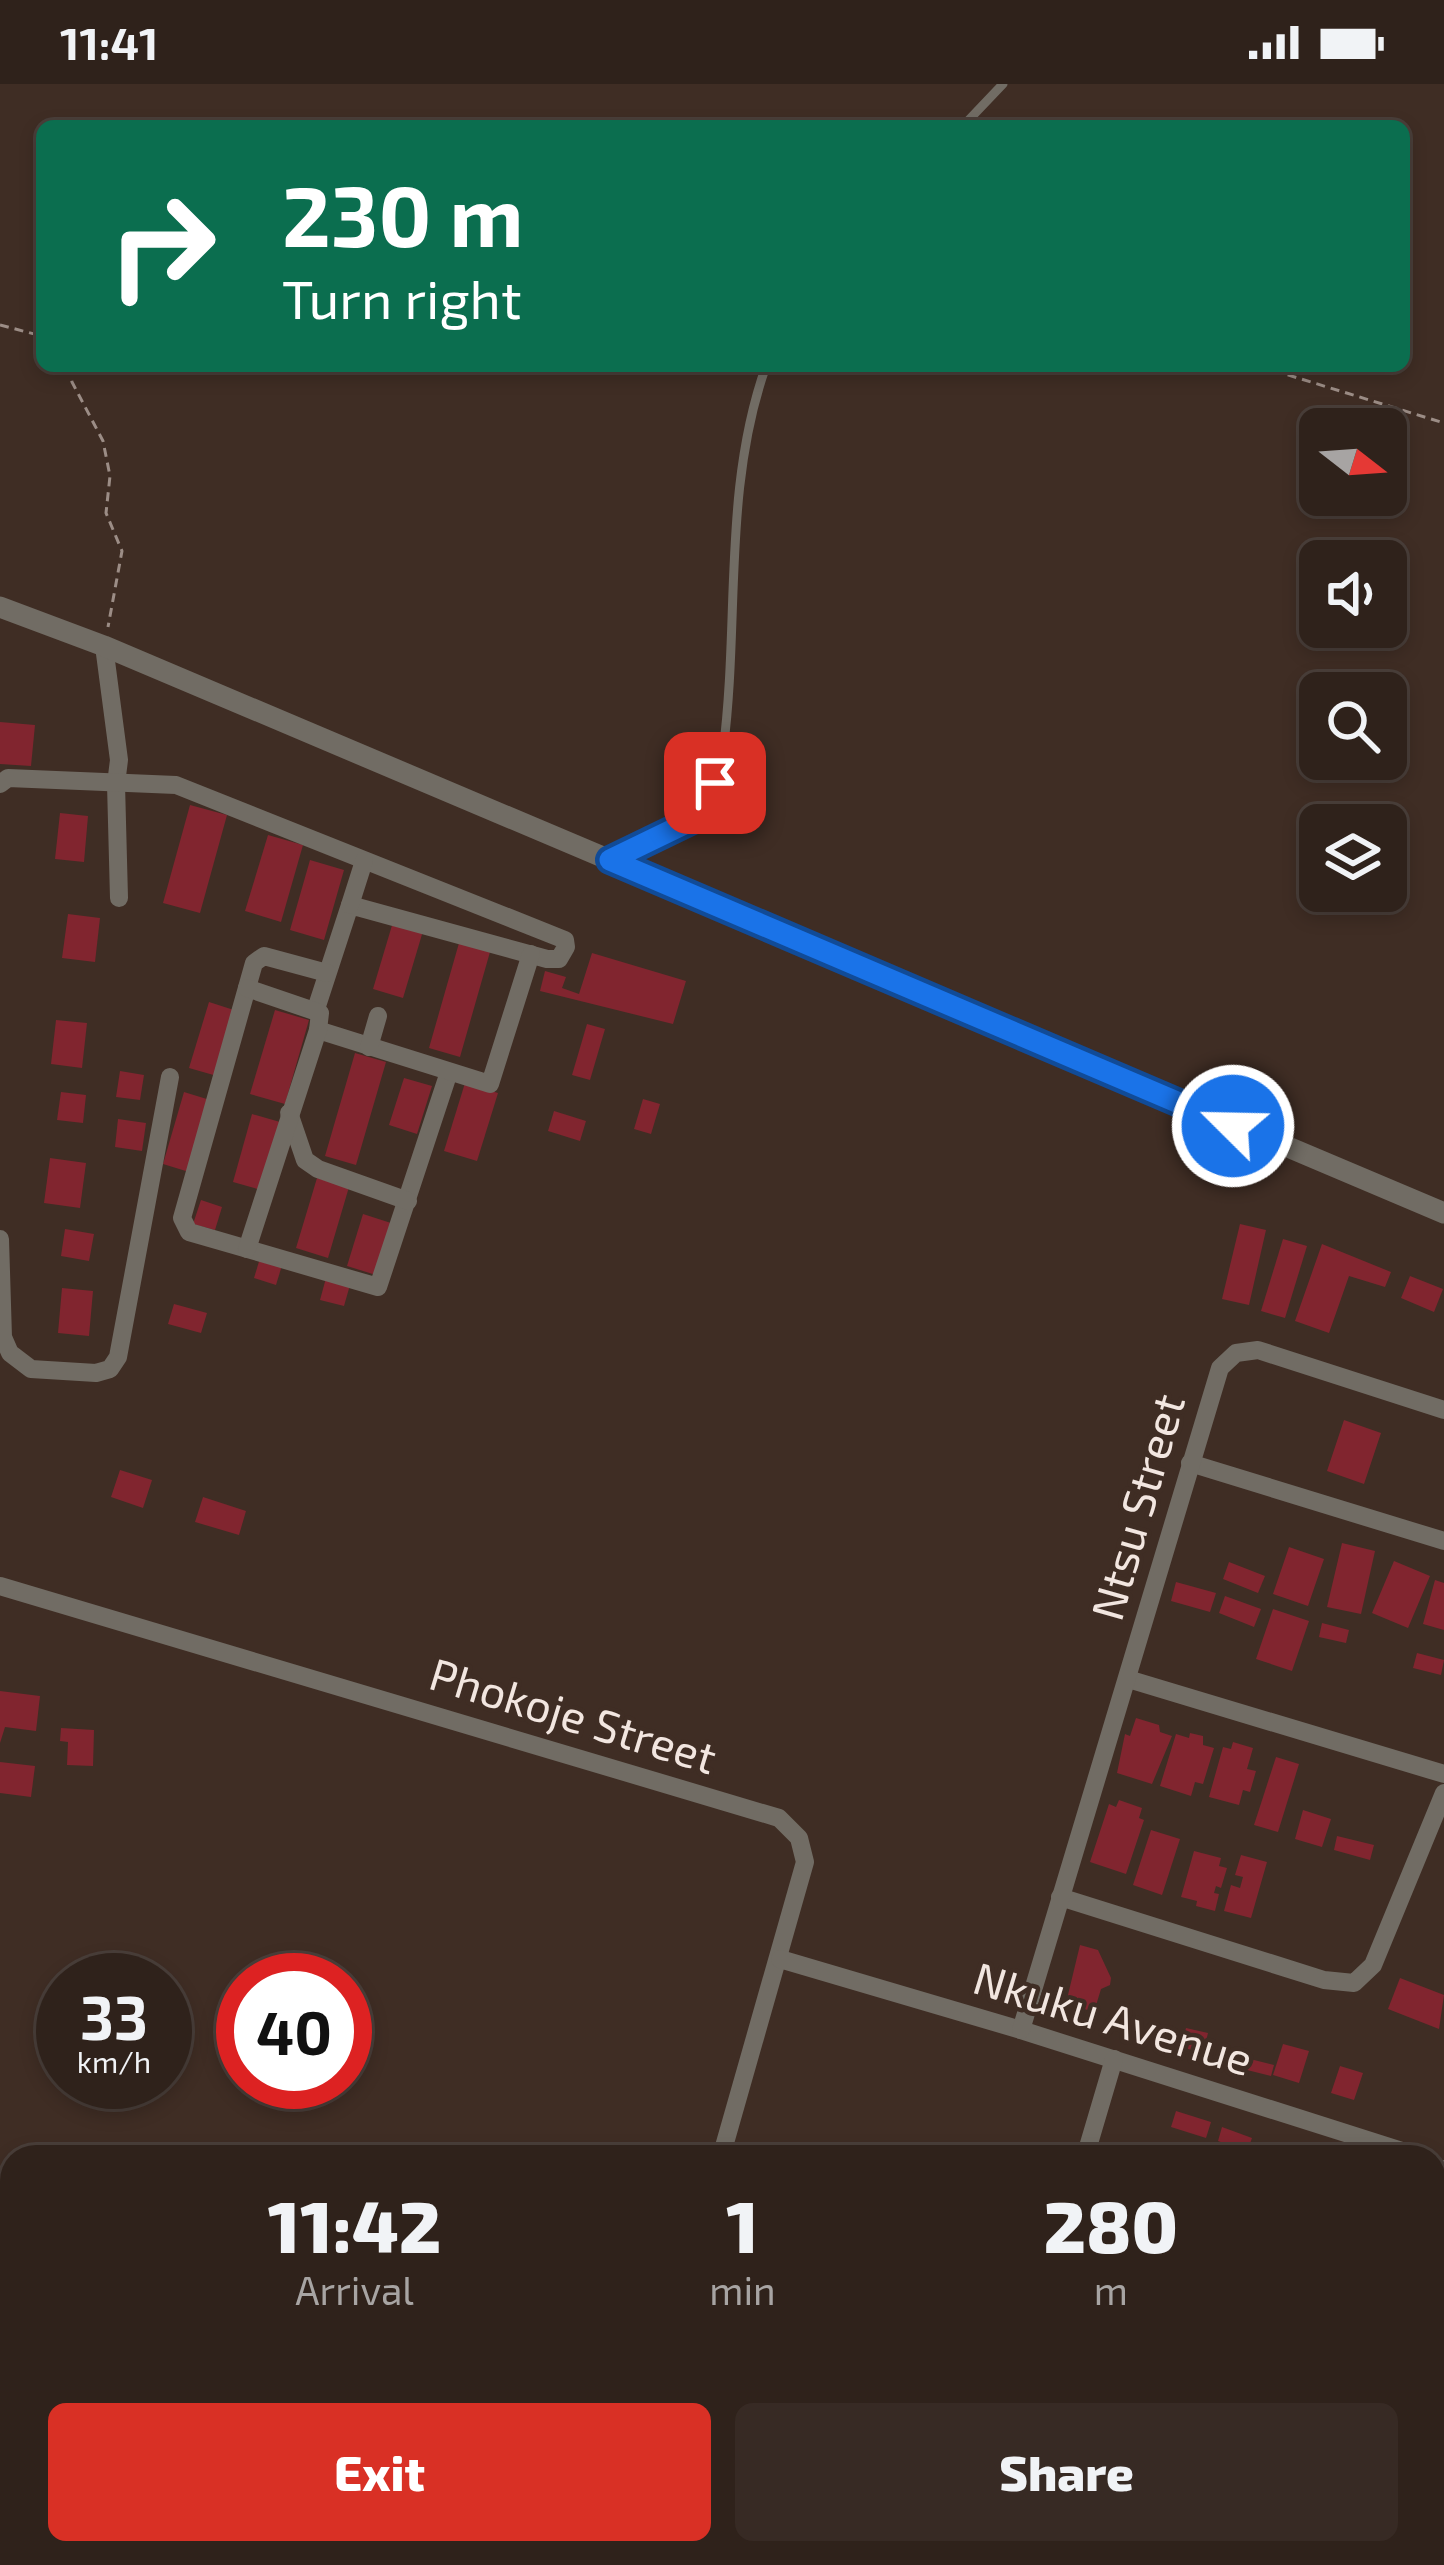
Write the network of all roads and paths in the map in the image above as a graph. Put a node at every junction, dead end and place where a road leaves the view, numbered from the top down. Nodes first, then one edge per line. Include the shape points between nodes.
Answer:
1 (1003, 84) edge
2 (969, 120) edge
3 (0, 325) edge
4 (36, 334) edge
5 (70, 372) edge
6 (764, 372) edge
7 (1278, 372) edge
8 (1444, 423) edge
9 (0, 607) edge
10 (104, 646) junction
11 (0, 784) edge
12 (116, 784) junction
13 (610, 860) junction
14 (364, 861) junction
15 (119, 898) dead end
16 (463, 900) junction
17 (350, 905) junction
18 (453, 934) junction
19 (531, 954) junction
20 (327, 973) junction
21 (247, 988) junction
22 (378, 1016) dead end
23 (317, 1019) junction
24 (369, 1047) junction
25 (449, 1072) junction
26 (170, 1077) dead end
27 (289, 1113) junction
28 (408, 1201) junction
29 (1444, 1213) edge
30 (0, 1239) edge
31 (247, 1249) junction
32 (1444, 1410) edge
33 (1190, 1463) junction
34 (1444, 1541) edge
35 (0, 1586) edge
36 (1128, 1679) junction
37 (1444, 1774) edge
38 (1444, 1793) edge
39 (1060, 1897) junction
40 (780, 1959) junction
41 (1021, 2030) junction
42 (1114, 2060) junction
43 (726, 2145) edge
44 (1088, 2145) edge
45 (1383, 2145) edge

1 - 2 lane
3 - 4 path
5 - 10 path via 103,441 106,512 122,550
6 - 13 lane via 737,500 723,753 707,813
7 - 8 path
9 - 10 street
10 - 12 street
10 - 13 street
11 - 12 street
12 - 14 street via 176,785
12 - 15 street
13 - 29 street
14 - 16 street
14 - 17 street
16 - 18 street
16 - 19 street via 565,940 559,958
17 - 18 street
17 - 20 street
18 - 19 street
19 - 25 street via 493,1081
20 - 21 street via 259,956
20 - 23 street
21 - 23 street
21 - 31 street via 182,1218 189,1232
22 - 24 street
23 - 24 street
23 - 27 street
24 - 25 street
25 - 28 street
26 - 30 street via 110,1369 31,1369 10,1354
27 - 28 street via 305,1160
27 - 31 street
28 - 31 street via 378,1287
32 - 33 street, Ntsu Street via 1258,1350 1236,1353 1220,1367
33 - 34 street
33 - 36 street, Ntsu Street
35 - 40 street, Phokoje Street via 779,1818 799,1838 805,1862
36 - 37 street
36 - 39 street, Ntsu Street
38 - 39 street via 1373,1966 1354,1983
39 - 41 street, Ntsu Street
40 - 41 street, Nkuku Avenue
40 - 43 street, Phokoje Street
41 - 42 street, Nkuku Avenue
42 - 44 street
42 - 45 street, Nkuku Avenue

